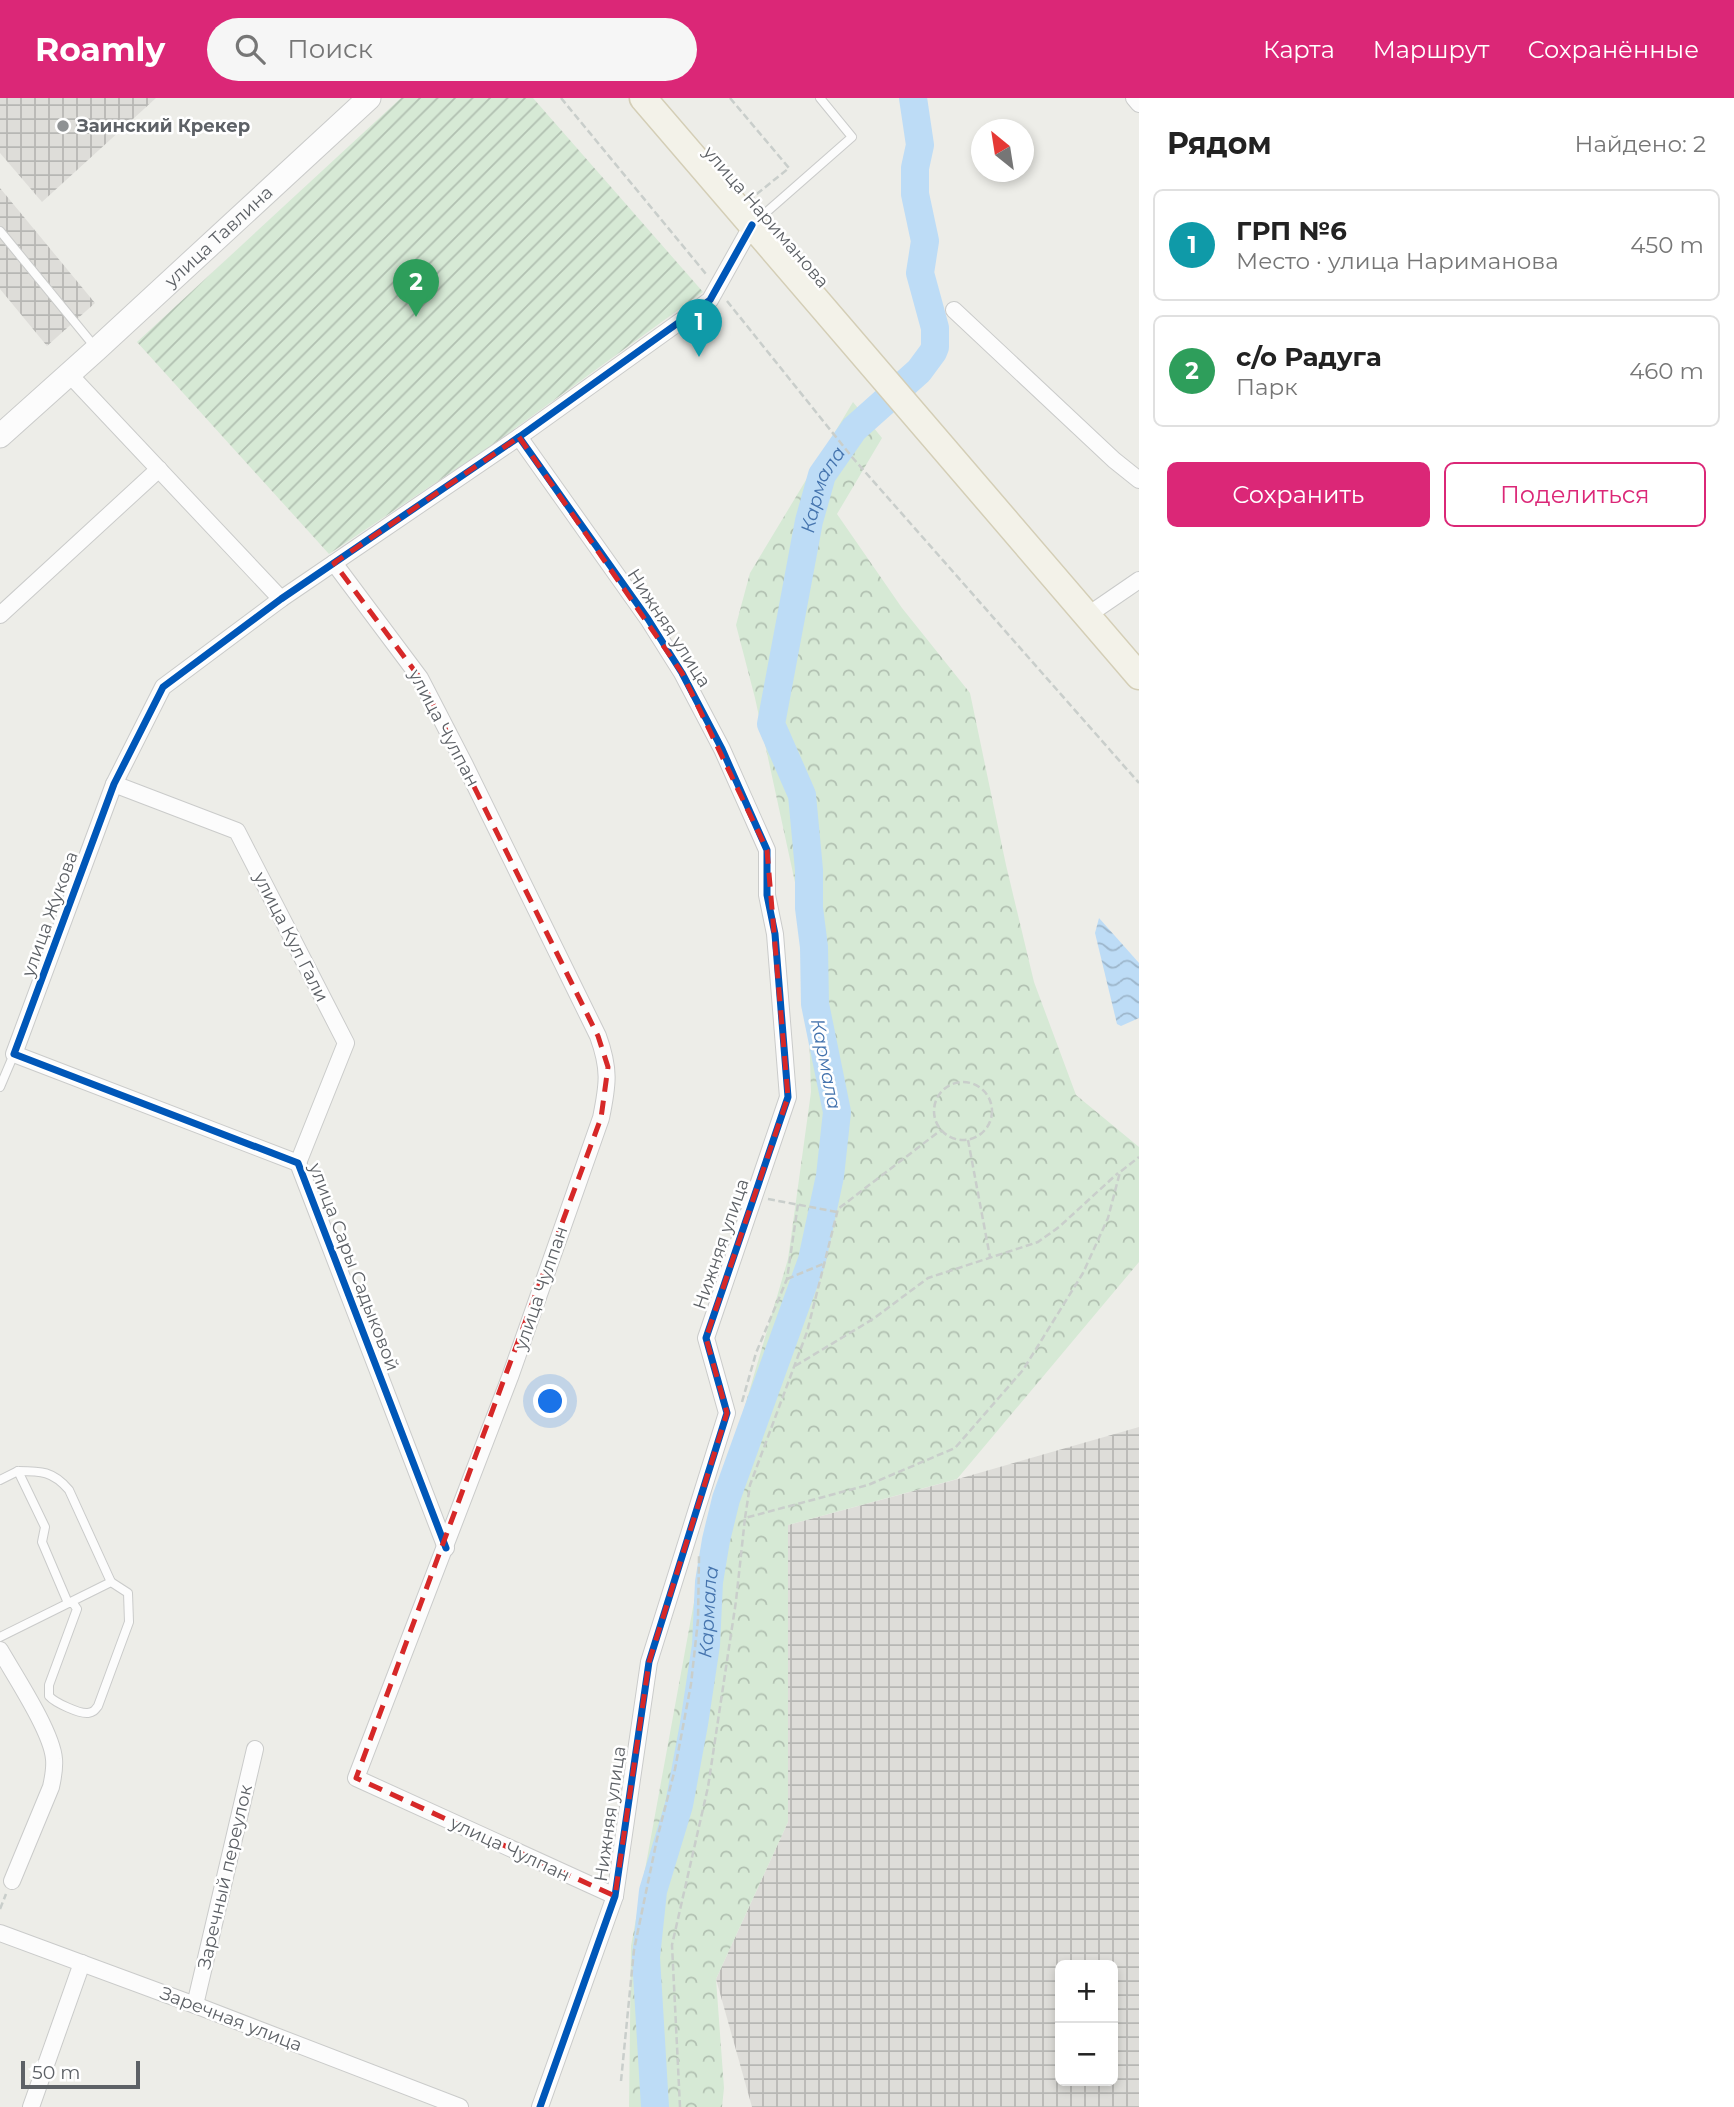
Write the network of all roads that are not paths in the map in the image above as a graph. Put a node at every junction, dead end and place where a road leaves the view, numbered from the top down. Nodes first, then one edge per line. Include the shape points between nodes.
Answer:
1 (369, 98) edge
2 (643, 98) edge
3 (820, 98) edge
4 (1134, 98) edge
5 (1139, 104) edge
6 (752, 225) junction
7 (0, 230) edge
8 (954, 310) dead end
9 (97, 349) junction
10 (69, 374) junction
11 (0, 436) edge
12 (519, 437) junction
13 (159, 469) junction
14 (1139, 480) edge
15 (334, 563) junction
16 (1139, 580) edge
17 (281, 600) junction
18 (0, 615) edge
19 (1088, 615) junction
20 (1139, 676) edge
21 (114, 784) junction
22 (14, 1054) junction
23 (0, 1087) edge
24 (298, 1163) junction
25 (18, 1471) junction
26 (0, 1479) edge
27 (446, 1548) junction
28 (111, 1582) junction
29 (68, 1603) junction
30 (0, 1637) edge
31 (0, 1650) edge
32 (256, 1749) dead end
33 (12, 1881) dead end
34 (615, 1896) junction
35 (0, 1933) edge
36 (82, 1963) junction
37 (195, 2005) junction
38 (31, 2107) edge
39 (460, 2107) edge
40 (540, 2107) edge

1 - 9 main road, улица Тавлина
2 - 6 main road, улица Нариманова
3 - 6 lane via 852,137
4 - 5 street
6 - 12 street, улица Жукова via 710,300
6 - 19 main road, улица Нариманова
7 - 9 lane
8 - 14 street
9 - 10 main road, улица Тавлина
10 - 11 main road, улица Тавлина
10 - 13 street
12 - 15 street, улица Жукова
12 - 34 street, Нижняя улица via 682,673 767,850 767,895 775,934 788,1097 705,1338 727,1413 649,1662
13 - 17 street
13 - 18 street
15 - 17 street, улица Жукова
15 - 27 street, улица Чулпан via 420,678 592,1024 608,1067 601,1118
16 - 19 street
17 - 21 street, улица Жукова via 163,687
19 - 20 main road, улица Нариманова
21 - 22 street, улица Жукова
21 - 24 street, улица Кул Гали via 237,831 346,1043
22 - 23 lane
22 - 24 street, улица Сары Садыковой
24 - 27 street, улица Сары Садыковой
25 - 26 lane
25 - 28 lane via 52,1475 69,1490
25 - 29 lane via 45,1527 42,1542
27 - 34 street, улица Чулпан via 356,1779
28 - 29 lane
28 - 29 lane via 128,1593 128,1622 98,1706 91,1713 53,1701 48,1691 77,1609
29 - 30 lane
31 - 33 street via 46,1732 55,1773
32 - 37 street, Заречный переулок
34 - 40 street, Нижняя улица
35 - 36 street, Заречная улица
36 - 37 street, Заречная улица
36 - 38 street
37 - 39 street, Заречная улица

